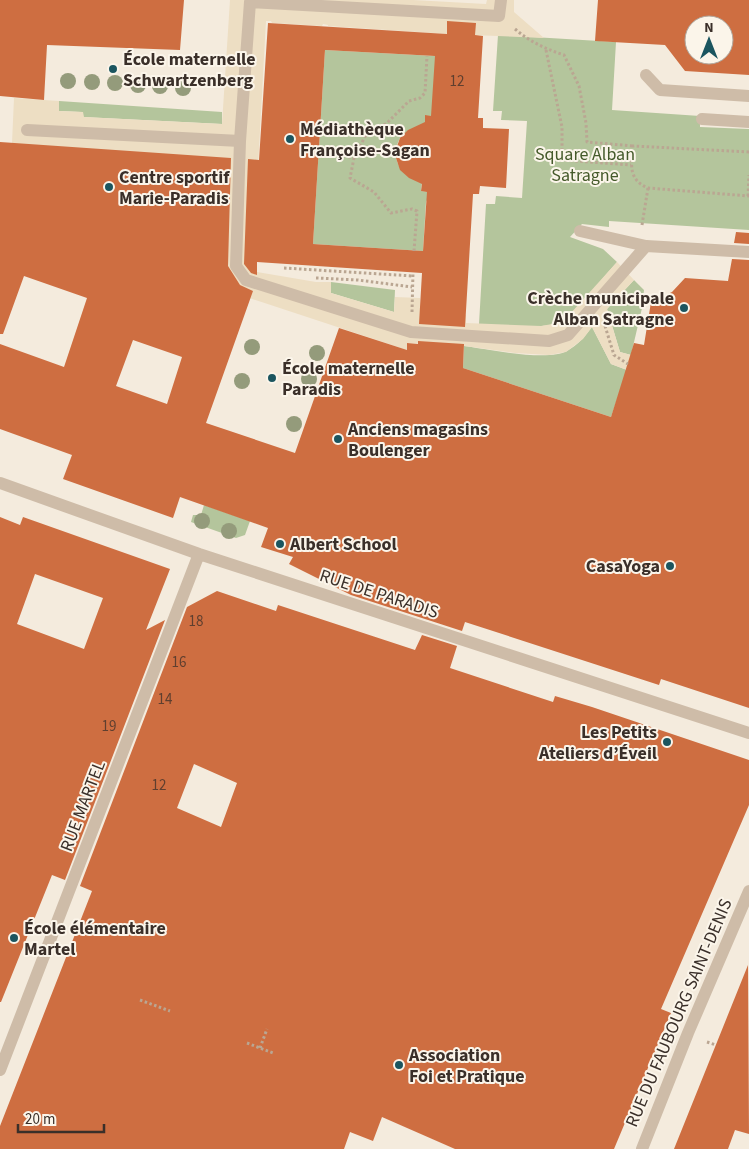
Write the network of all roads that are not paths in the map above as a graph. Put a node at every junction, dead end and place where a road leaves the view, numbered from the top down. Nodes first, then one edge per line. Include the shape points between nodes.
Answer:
1 (501, 0) edge
2 (250, 1) edge
3 (646, 75) dead end
4 (749, 96) edge
5 (702, 119) dead end
6 (749, 122) edge
7 (26, 130) dead end
8 (240, 141) junction
9 (580, 231) dead end
10 (646, 246) junction
11 (749, 252) edge
12 (0, 483) edge
13 (198, 554) junction
14 (749, 733) edge
15 (749, 891) edge
16 (0, 1070) edge
17 (642, 1149) edge

1 - 2 street via 499,16
2 - 8 street
3 - 4 street via 660,90
5 - 6 street
7 - 8 street
8 - 10 street via 236,266 246,280 411,332 530,341 549,341 568,335
9 - 10 street
10 - 11 street
12 - 13 street, RUE DE PARADIS
13 - 14 street, RUE DE PARADIS
13 - 16 street, RUE MARTEL
15 - 17 street, RUE DU FAUBOURG SAINT-DENIS

